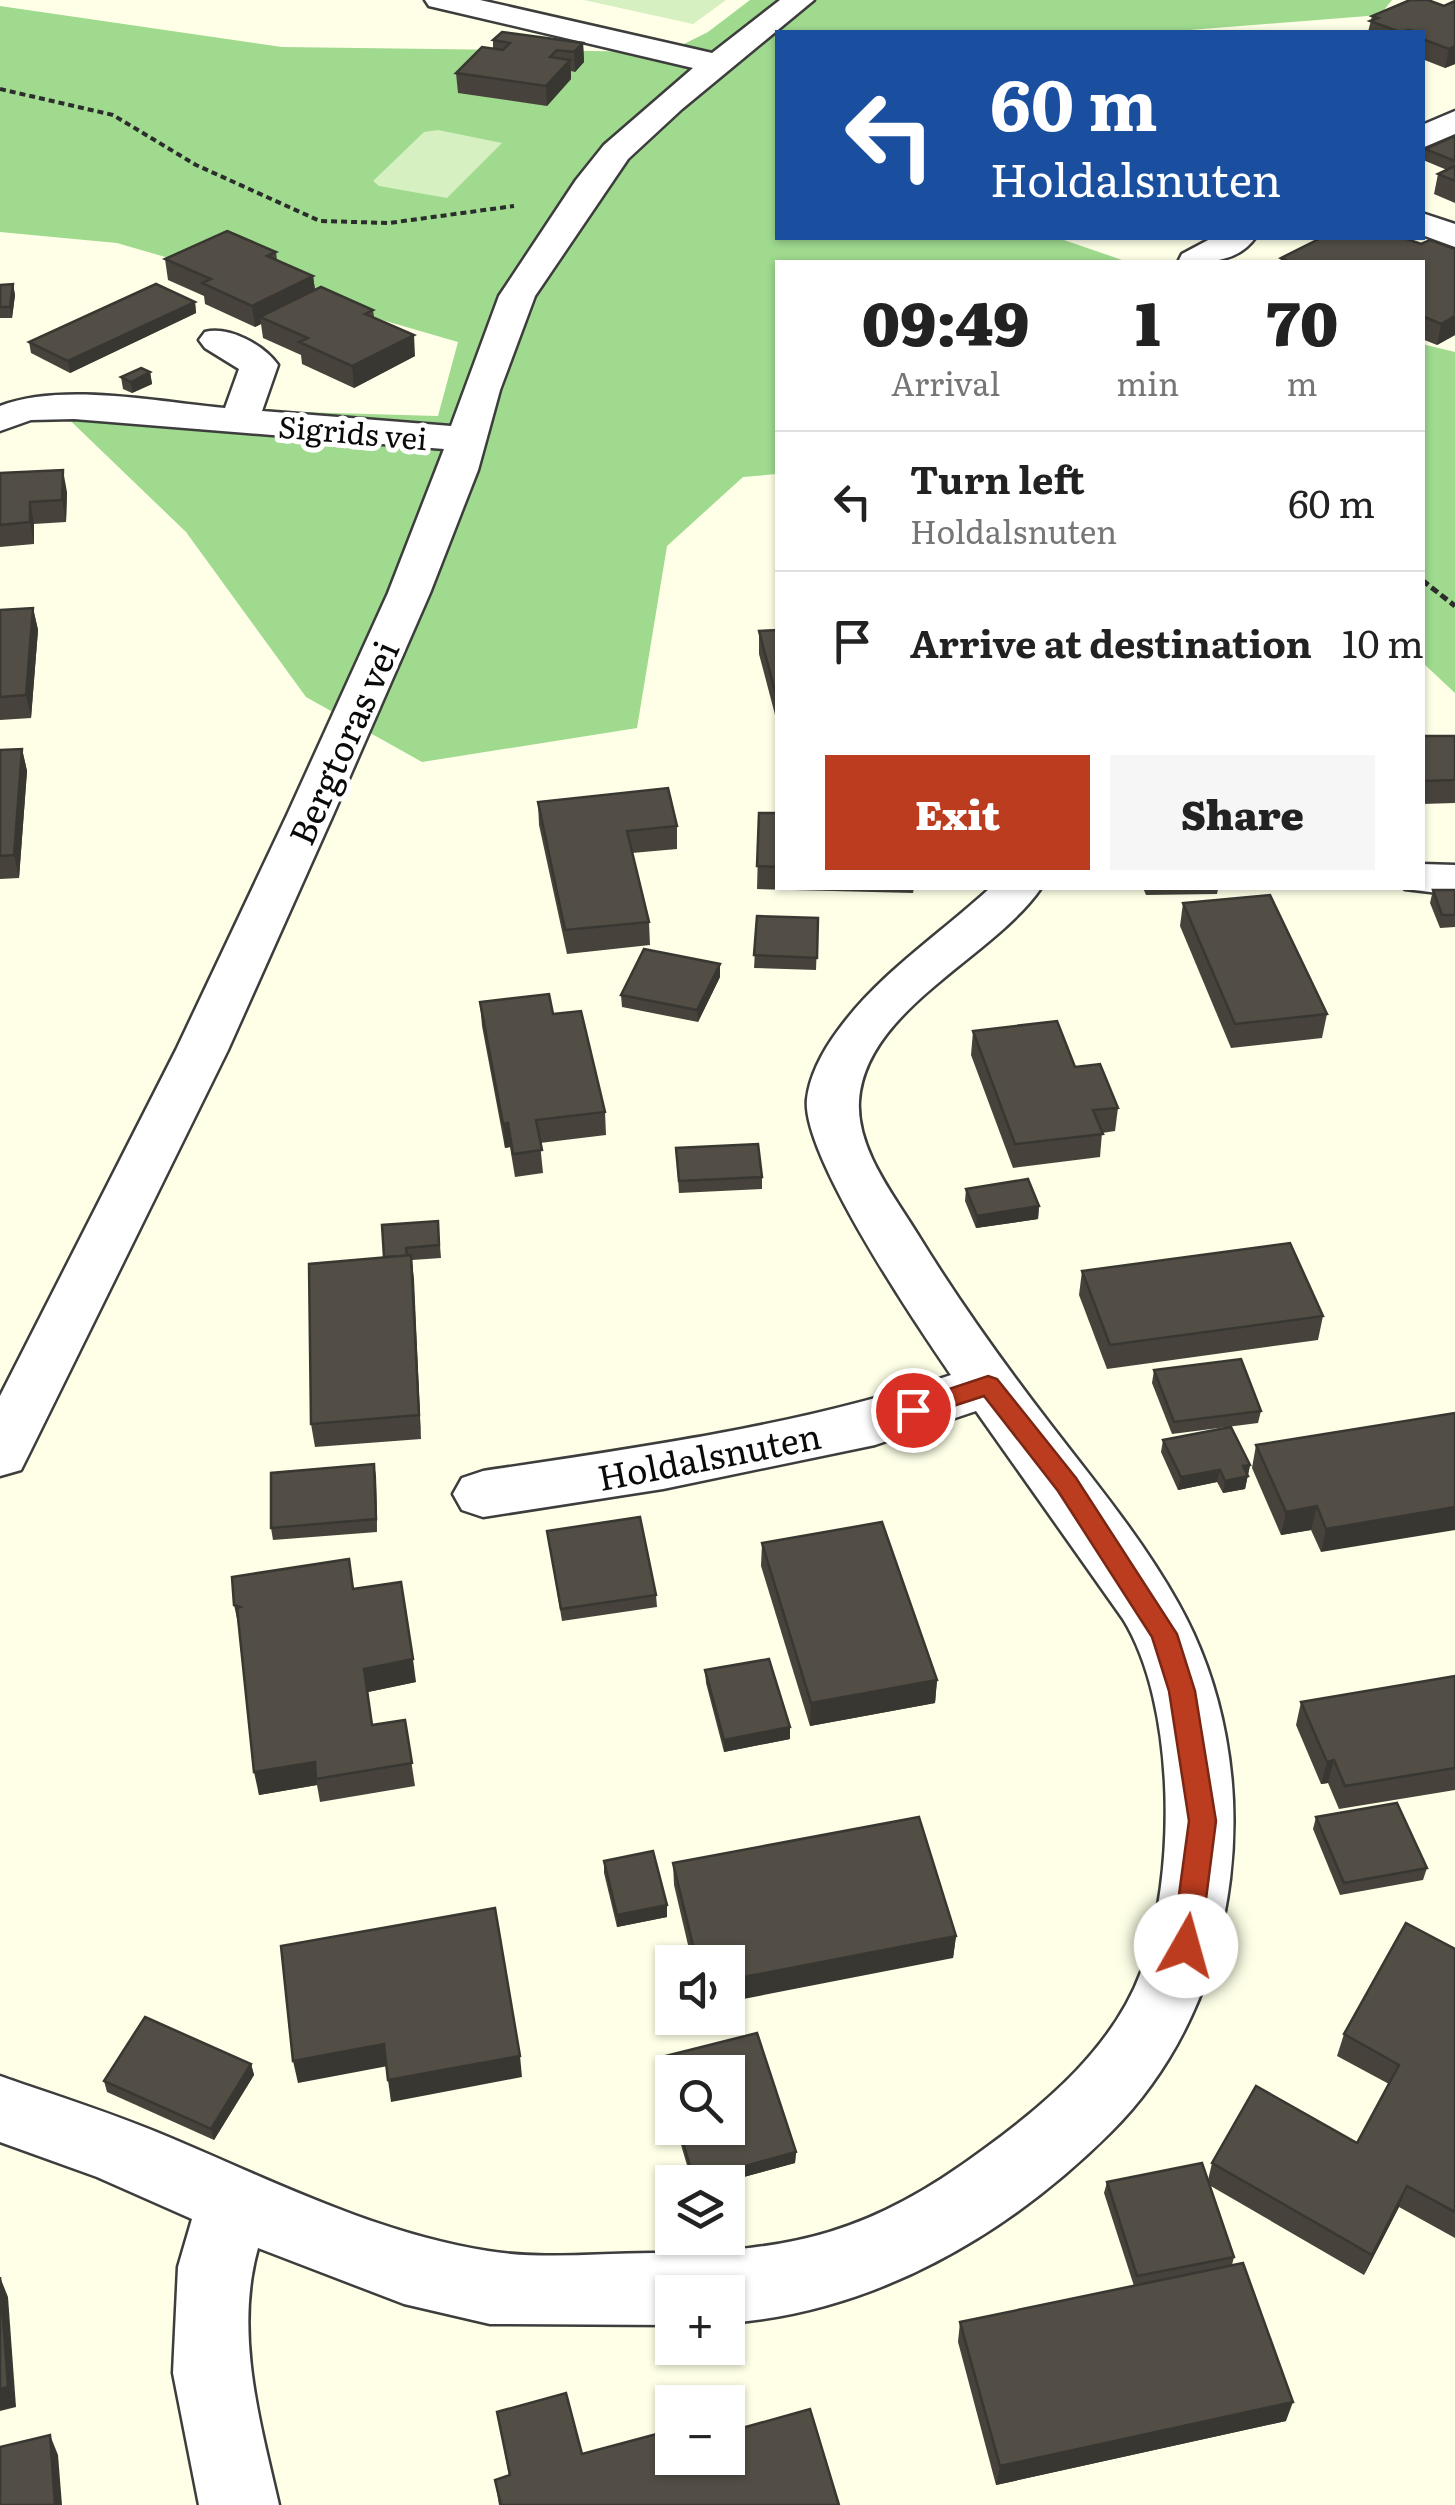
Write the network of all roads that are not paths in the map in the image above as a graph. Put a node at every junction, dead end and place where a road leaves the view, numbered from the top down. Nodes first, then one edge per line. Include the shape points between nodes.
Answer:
1 (440, 0) edge
2 (798, 0) edge
3 (718, 64) junction
4 (1455, 121) edge
5 (1425, 136) edge
6 (1425, 224) edge
7 (1455, 236) edge
8 (1234, 240) edge
9 (1198, 260) edge
10 (218, 340) dead end
11 (10, 403) edge
12 (240, 421) junction
13 (467, 439) junction
14 (1425, 879) edge
15 (1455, 880) edge
16 (1016, 890) edge
17 (988, 1385) junction
18 (0, 1454) edge
19 (484, 1494) dead end
20 (0, 2108) edge
21 (234, 2204) junction
22 (239, 2505) edge

1 - 3 street
2 - 3 street, Bergtoras vei
3 - 13 street, Bergtoras vei via 640,129 592,180 517,296
4 - 5 street
6 - 7 street
8 - 9 street
10 - 12 street, Sigrids vei via 259,365
11 - 12 street, Sigrids vei
12 - 13 street, Sigrids vei
13 - 18 street, Bergtoras vei via 410,593 310,816 202,1050
14 - 15 street
16 - 17 street via 852,1042 833,1100 839,1140 856,1176
17 - 19 street, Holdalsnuten via 875,1423
17 - 21 street via 1067,1484 1132,1583 1164,1634 1182,1691 1202,1821 1186,1946 1164,2004 1108,2086 989,2191 923,2231 860,2260 701,2290 498,2289 408,2272
20 - 21 street via 157,2167
21 - 22 street via 215,2267 211,2373

